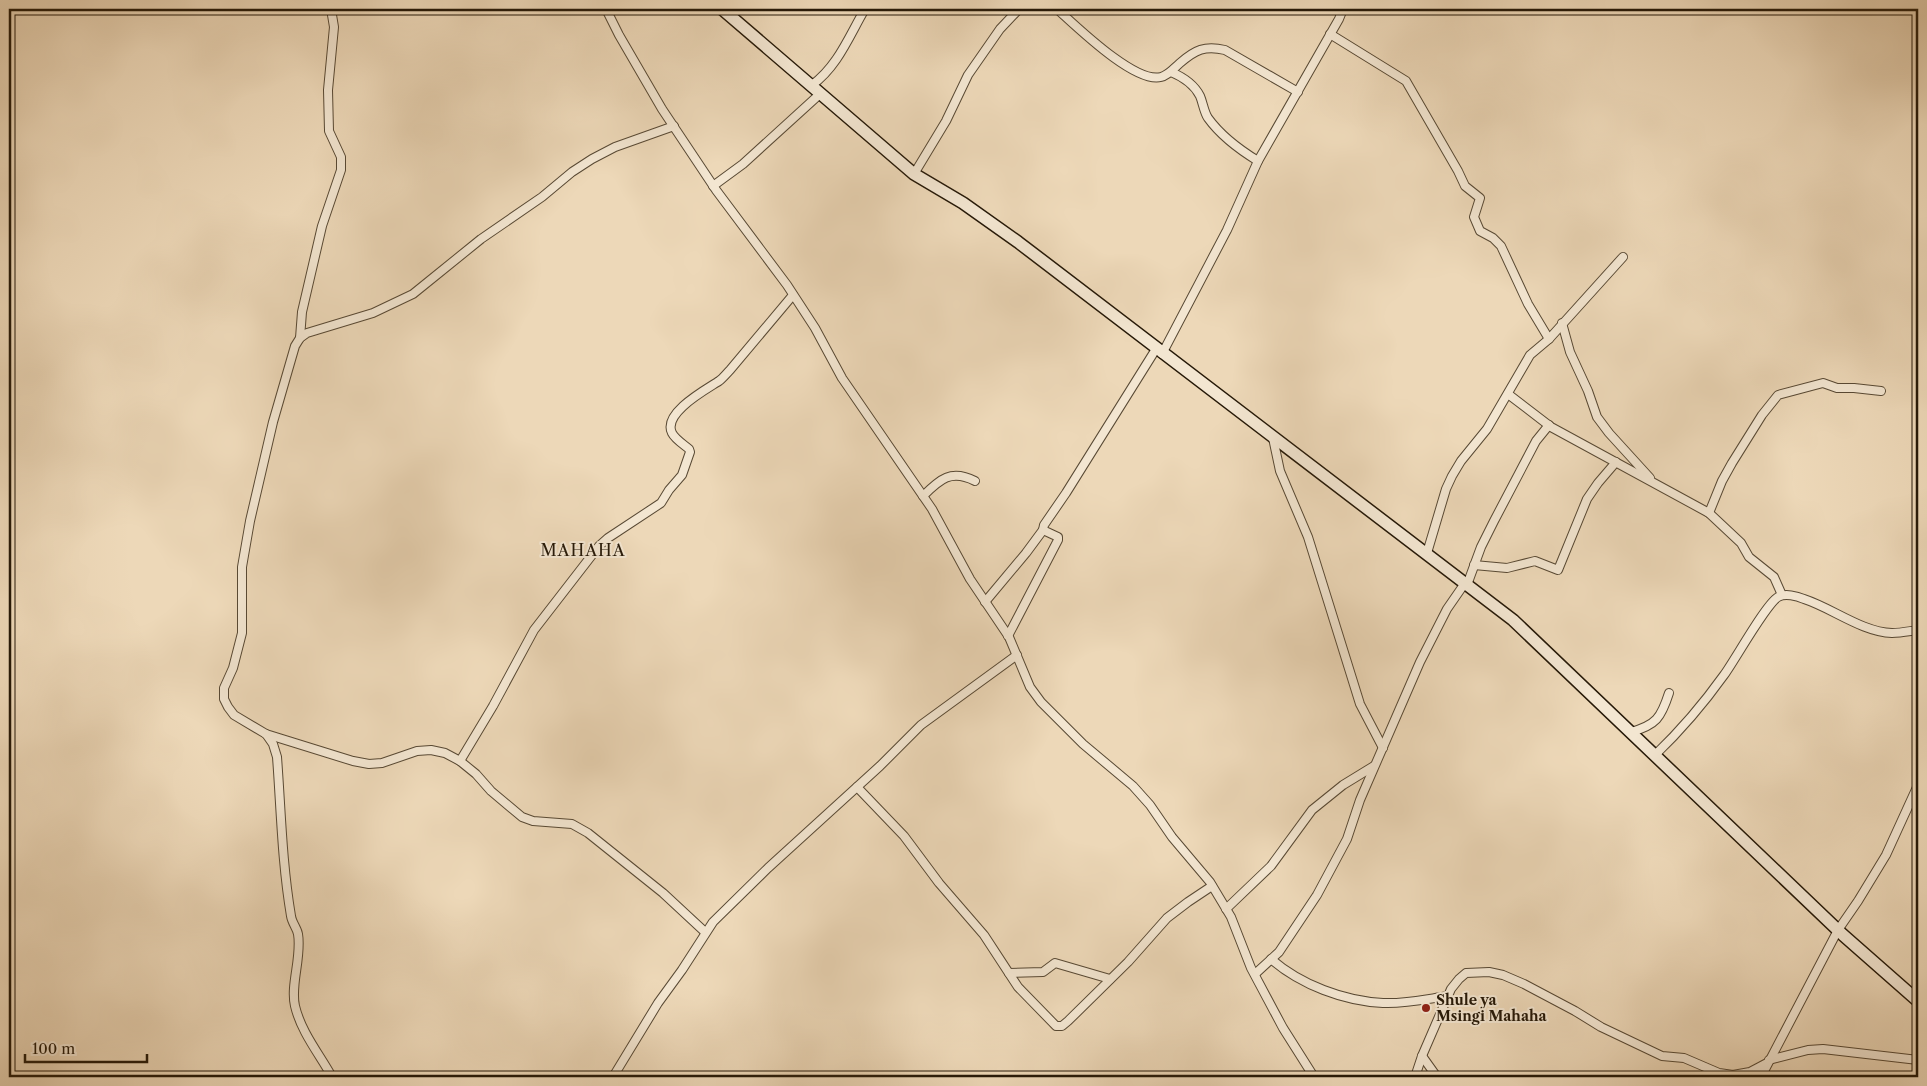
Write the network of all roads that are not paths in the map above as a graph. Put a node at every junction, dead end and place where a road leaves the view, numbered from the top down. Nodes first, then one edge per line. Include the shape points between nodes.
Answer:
1 (330, 9) edge
2 (606, 9) edge
3 (722, 9) edge
4 (865, 9) edge
5 (1019, 9) edge
6 (1057, 9) edge
7 (1343, 9) edge
8 (1330, 34) junction
9 (1171, 72) junction
10 (812, 85) junction
11 (1298, 92) junction
12 (821, 93) junction
13 (674, 126) junction
14 (1258, 161) junction
15 (914, 174) junction
16 (713, 186) junction
17 (1623, 257) dead end
18 (793, 295) junction
19 (1562, 323) junction
20 (300, 338) junction
21 (1549, 339) junction
22 (1159, 352) junction
23 (1881, 392) dead end
24 (1508, 394) junction
25 (1549, 425) junction
26 (1273, 438) junction
27 (1616, 462) junction
28 (975, 481) dead end
29 (1654, 483) junction
30 (923, 496) junction
31 (1709, 513) junction
32 (1043, 530) junction
33 (1426, 553) junction
34 (1474, 565) junction
35 (1466, 584) junction
36 (1782, 595) junction
37 (986, 602) junction
38 (1918, 630) edge
39 (1008, 636) junction
40 (1016, 655) junction
41 (1669, 693) dead end
42 (1631, 732) junction
43 (266, 734) junction
44 (1383, 748) junction
45 (1655, 755) junction
46 (460, 761) junction
47 (1375, 766) junction
48 (1918, 785) edge
49 (857, 787) junction
50 (1212, 886) junction
51 (1226, 909) junction
52 (1838, 930) junction
53 (705, 932) junction
54 (1271, 959) junction
55 (1009, 974) junction
56 (1255, 974) junction
57 (1110, 979) junction
58 (1448, 996) junction
59 (1918, 1001) edge
60 (1422, 1056) junction
61 (1918, 1060) edge
62 (1768, 1062) junction
63 (332, 1077) edge
64 (613, 1077) edge
65 (1314, 1077) edge
66 (1415, 1077) edge
67 (1438, 1077) edge
68 (1761, 1077) edge

1 - 20 street via 334,27 328,90 329,131 341,157 341,170 322,226 302,312
2 - 13 street
3 - 10 main road
4 - 10 street via 832,66
5 - 15 street via 1000,29 968,75
6 - 9 street via 1120,63 1134,71 1160,77
7 - 8 street
8 - 11 street
8 - 21 street via 1406,81 1465,186 1480,198 1474,217 1480,231 1501,246 1528,304
9 - 11 street via 1204,47 1213,47
9 - 14 street via 1194,88 1216,128 1238,149
10 - 12 main road
11 - 14 street
12 - 15 main road
12 - 16 street via 743,164
13 - 16 street
13 - 20 street via 615,147 592,159 472,246 414,294 373,313
14 - 22 street via 1222,239
15 - 22 main road via 963,203 1018,242
16 - 18 street
17 - 19 street
18 - 30 street via 842,378
18 - 46 street via 730,370 692,398 674,419 672,434 690,452 682,475 661,503 599,546 567,586 534,630
19 - 21 street
19 - 29 street via 1570,352 1597,417
20 - 43 street via 273,422 250,520 242,567 242,633 224,688 224,699 231,711
21 - 24 street via 1530,355
22 - 26 main road
22 - 32 street
23 - 31 street via 1837,388 1823,383 1778,394 1732,463
24 - 25 street
24 - 33 street via 1452,476
25 - 27 street
25 - 34 street via 1518,473
26 - 33 main road
26 - 44 street via 1280,471 1308,537 1360,704
27 - 29 street
27 - 34 street via 1587,499 1558,570 1535,561 1508,568
28 - 30 street via 966,477 944,478
29 - 31 street
30 - 37 street
31 - 36 street via 1741,543 1749,556 1774,577
32 - 37 street
32 - 39 street via 1058,536 1058,540
33 - 35 main road
34 - 35 street
35 - 42 main road via 1512,620
35 - 44 street via 1447,609 1420,662
36 - 38 street via 1796,596 1829,608 1858,624 1890,633
36 - 45 street via 1774,600 1712,691
37 - 39 street
39 - 40 street
40 - 49 street via 921,725
40 - 50 street via 1030,687 1041,702 1083,744 1133,786
41 - 42 street via 1654,723
42 - 45 main road
43 - 46 street via 369,764 431,750 445,752
43 - 63 street via 276,757 282,849 292,919 298,933 295,1005 301,1024
44 - 47 street
45 - 52 main road
46 - 53 street via 522,817 533,822 572,824 588,833 663,893
47 - 51 street via 1343,785 1312,810 1272,866
47 - 54 street via 1347,839 1317,895
48 - 52 street via 1886,855
49 - 53 street via 768,868
49 - 55 street via 910,844 939,884 984,935
50 - 51 street
50 - 57 street via 1167,918
51 - 56 street
52 - 59 main road
52 - 62 street
53 - 64 street
54 - 56 street
54 - 58 street via 1298,979 1358,999 1416,1001
55 - 57 street via 1043,972 1055,963
55 - 57 street via 1036,1007 1059,1026
56 - 65 street via 1283,1028
58 - 60 street
58 - 62 street via 1466,973 1503,974 1662,1056 1684,1058 1719,1073 1733,1075 1750,1072
60 - 66 street
60 - 67 street
61 - 62 street via 1824,1049 1808,1050
62 - 68 street

